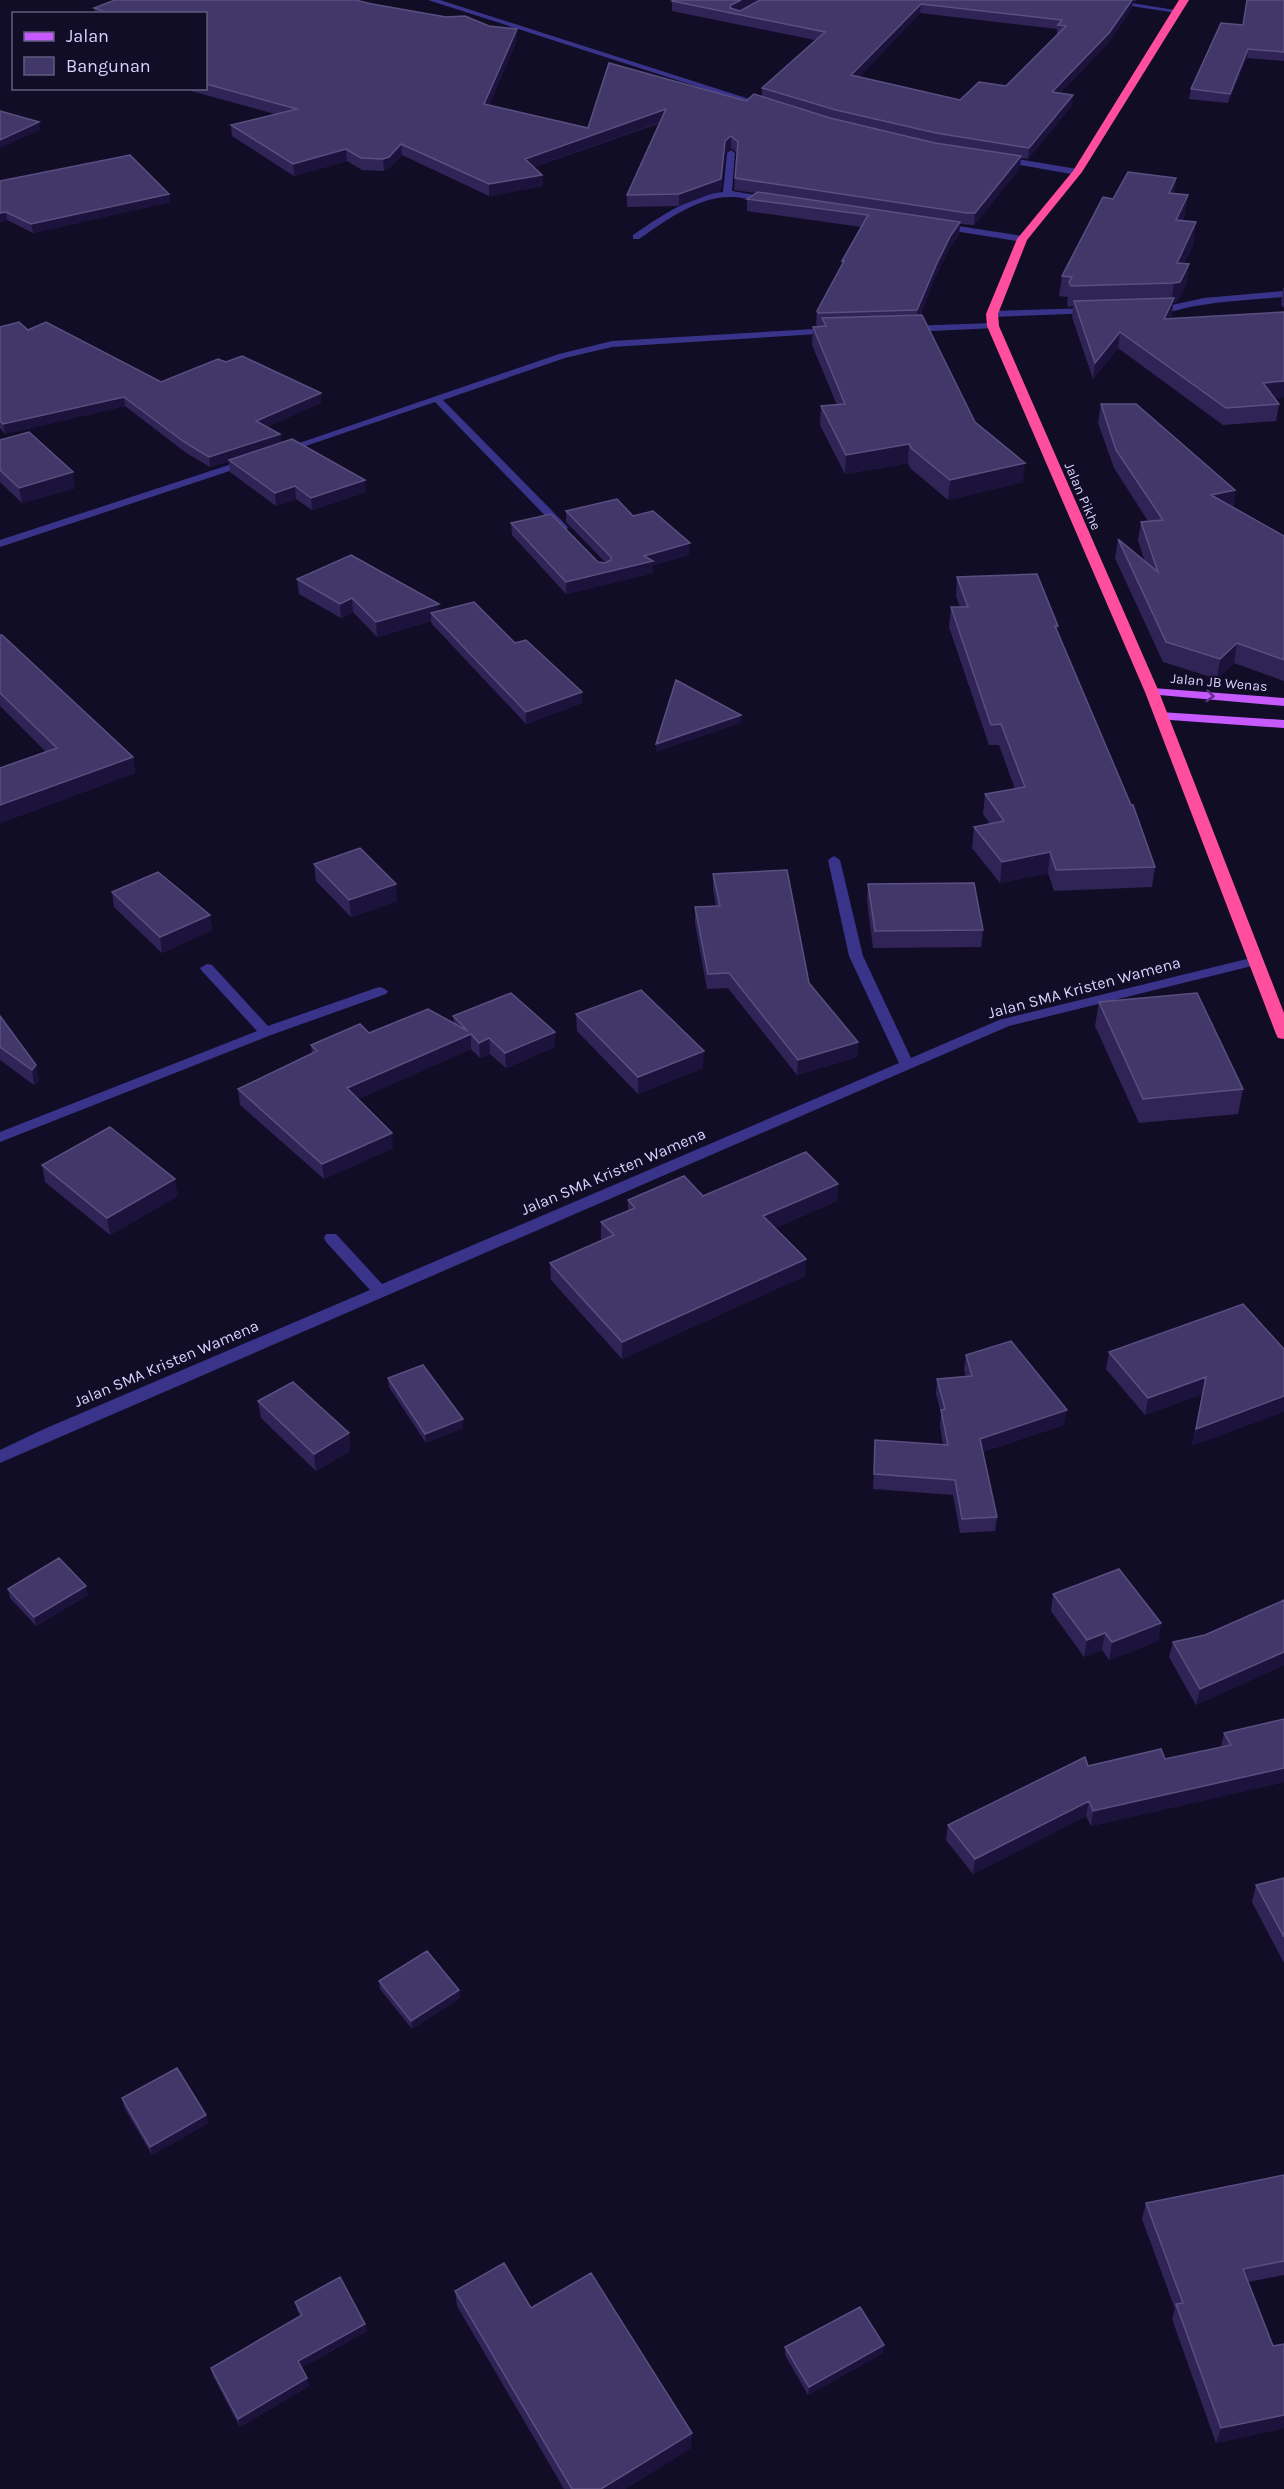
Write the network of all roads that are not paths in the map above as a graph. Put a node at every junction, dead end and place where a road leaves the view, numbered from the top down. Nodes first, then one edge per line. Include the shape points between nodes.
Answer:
1 (432, 0) edge
2 (1096, 0) edge
3 (1180, 5) edge
4 (777, 109) edge
5 (731, 153) edge
6 (990, 158) edge
7 (1077, 172) junction
8 (727, 194) junction
9 (774, 201) edge
10 (928, 225) edge
11 (636, 237) dead end
12 (1022, 239) junction
13 (1284, 294) edge
14 (1147, 310) edge
15 (1100, 311) edge
16 (993, 320) junction
17 (898, 329) edge
18 (839, 331) edge
19 (437, 399) junction
20 (272, 454) edge
21 (261, 457) edge
22 (571, 536) edge
23 (0, 544) edge
24 (1152, 692) junction
25 (1284, 702) edge
26 (1160, 716) junction
27 (1284, 724) edge
28 (834, 860) dead end
29 (1255, 961) junction
30 (207, 968) dead end
31 (381, 991) dead end
32 (266, 1032) junction
33 (1284, 1034) edge
34 (907, 1065) junction
35 (0, 1137) edge
36 (331, 1238) dead end
37 (379, 1290) junction
38 (0, 1457) edge

1 - 4 street
2 - 3 street
3 - 7 highway
5 - 8 street
6 - 7 street
7 - 12 highway
8 - 9 street
8 - 11 street via 694,203
10 - 12 street
12 - 16 highway
13 - 14 street
15 - 16 street
16 - 17 street
16 - 24 highway, Jalan Pikhe
18 - 19 street via 612,344 562,356
19 - 20 street
19 - 22 street
21 - 23 street
24 -> 25 main road, Jalan JB Wenas
24 - 26 highway, Jalan Pikhe
26 - 27 main road
26 - 29 highway, Jalan Pikhe
28 - 34 street via 856,956
29 - 33 highway, Jalan Pikhe
29 - 34 street, Jalan SMA Kristen Wamena via 1004,1023
30 - 32 street
31 - 32 street
32 - 35 street
34 - 37 street, Jalan SMA Kristen Wamena
36 - 37 street
37 - 38 street, Jalan SMA Kristen Wamena

